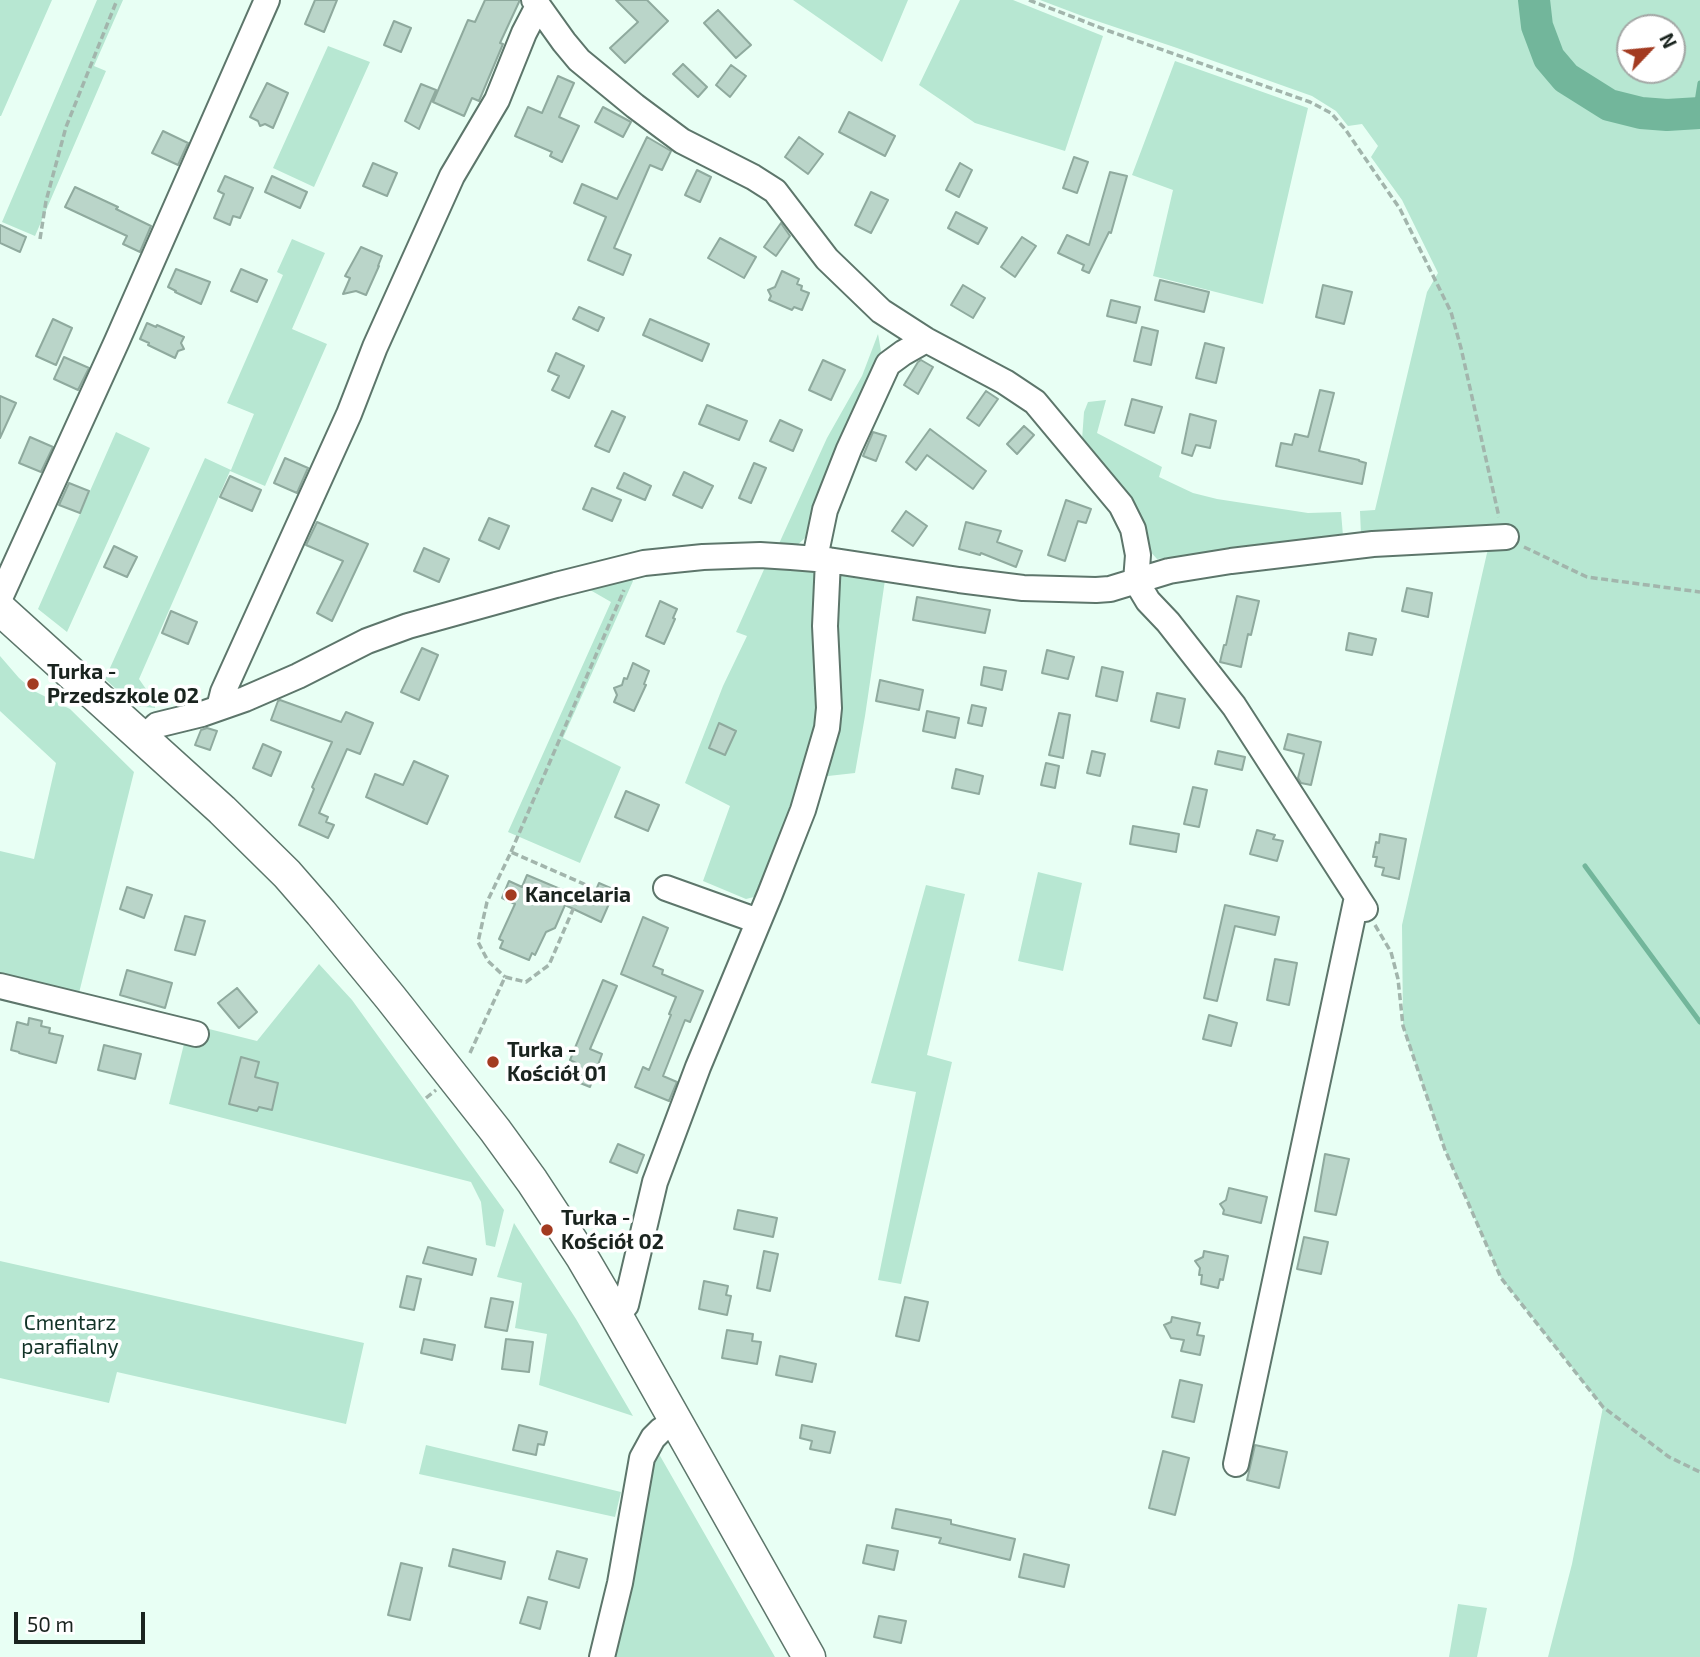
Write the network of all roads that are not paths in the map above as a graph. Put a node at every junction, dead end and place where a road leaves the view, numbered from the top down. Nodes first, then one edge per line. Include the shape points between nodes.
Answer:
1 (267, 0) edge
2 (536, 3) edge
3 (881, 312) junction
4 (926, 340) junction
5 (888, 364) junction
6 (1506, 537) road end
7 (821, 559) junction
8 (1136, 581) junction
9 (0, 598) edge
10 (0, 609) edge
11 (219, 708) junction
12 (144, 738) junction
13 (666, 888) dead end
14 (1357, 896) junction
15 (758, 921) junction
16 (0, 986) edge
17 (195, 1034) dead end
18 (616, 1315) junction
19 (1242, 1354) dead end
20 (676, 1422) junction
21 (1236, 1464) dead end
22 (602, 1657) edge
23 (808, 1657) edge

1 - 9 street
2 - 3 street via 579,60 656,123 775,191 827,258
2 - 11 street via 497,100 446,188
3 - 4 street
3 - 5 street
4 - 5 street
4 - 8 street via 1020,390 1049,418 1121,505 1138,555
5 - 7 street via 825,510
6 - 8 street via 1353,545 1169,571
7 - 8 street via 1030,589 1110,589
7 - 11 street via 703,556 635,565 408,626
7 - 15 street via 827,728 803,810
8 - 14 street via 1147,601 1234,706
10 - 12 main road
11 - 12 street via 157,725
12 - 18 main road via 246,832 346,943 517,1160
13 - 15 street
14 - 19 street
14 - 21 street
15 - 18 street via 655,1182 626,1305
16 - 17 street
18 - 20 main road
20 - 22 street via 653,1438 642,1458
20 - 23 main road

